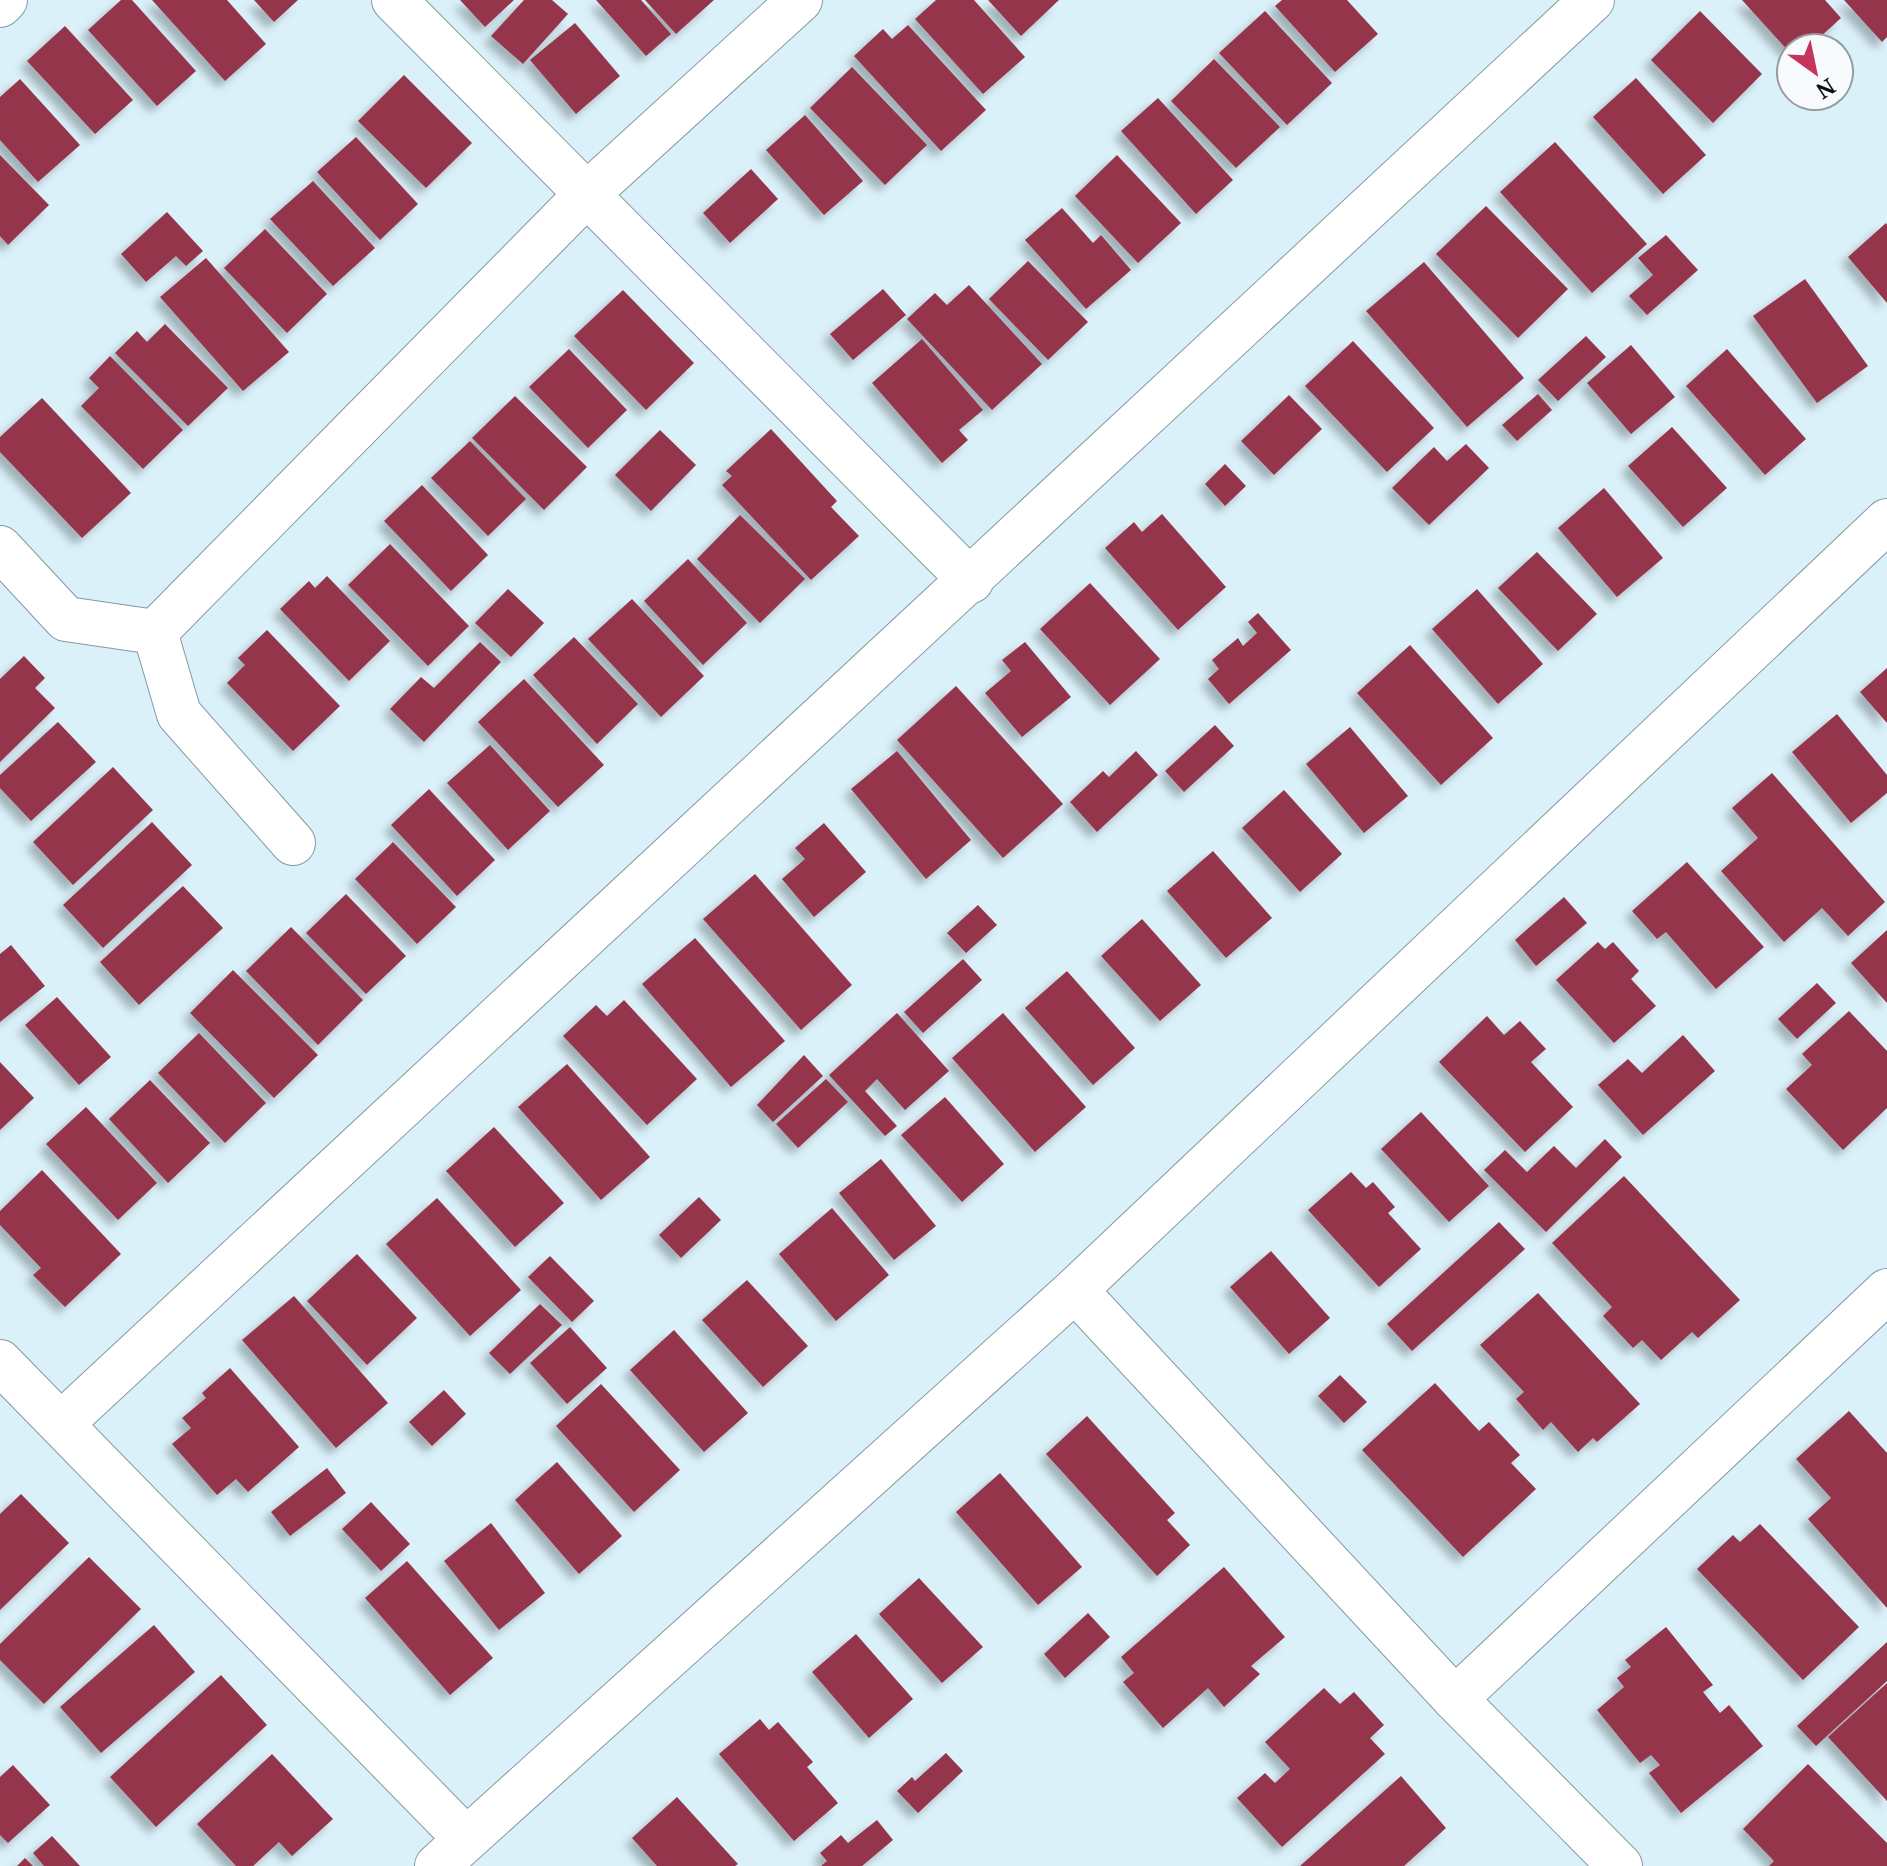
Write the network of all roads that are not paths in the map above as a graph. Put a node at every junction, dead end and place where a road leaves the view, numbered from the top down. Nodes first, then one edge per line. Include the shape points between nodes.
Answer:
1 (5, 0) edge
2 (394, 0) edge
3 (800, 0) edge
4 (1592, 0) edge
5 (0, 5) edge
6 (585, 196) junction
7 (1887, 521) edge
8 (0, 548) edge
9 (971, 581) junction
10 (155, 632) junction
11 (293, 843) dead end
12 (1075, 1290) junction
13 (1887, 1291) edge
14 (0, 1362) edge
15 (61, 1424) junction
16 (1455, 1699) junction
17 (451, 1852) edge
18 (1620, 1866) edge

1 - 5 street
2 - 6 street
3 - 6 street
4 - 9 street
6 - 9 street
6 - 10 street
7 - 12 street
8 - 10 street via 66,619
9 - 15 street
10 - 11 street via 179,714
12 - 16 street
12 - 17 street
13 - 16 street
14 - 15 street
15 - 17 street
16 - 18 street

